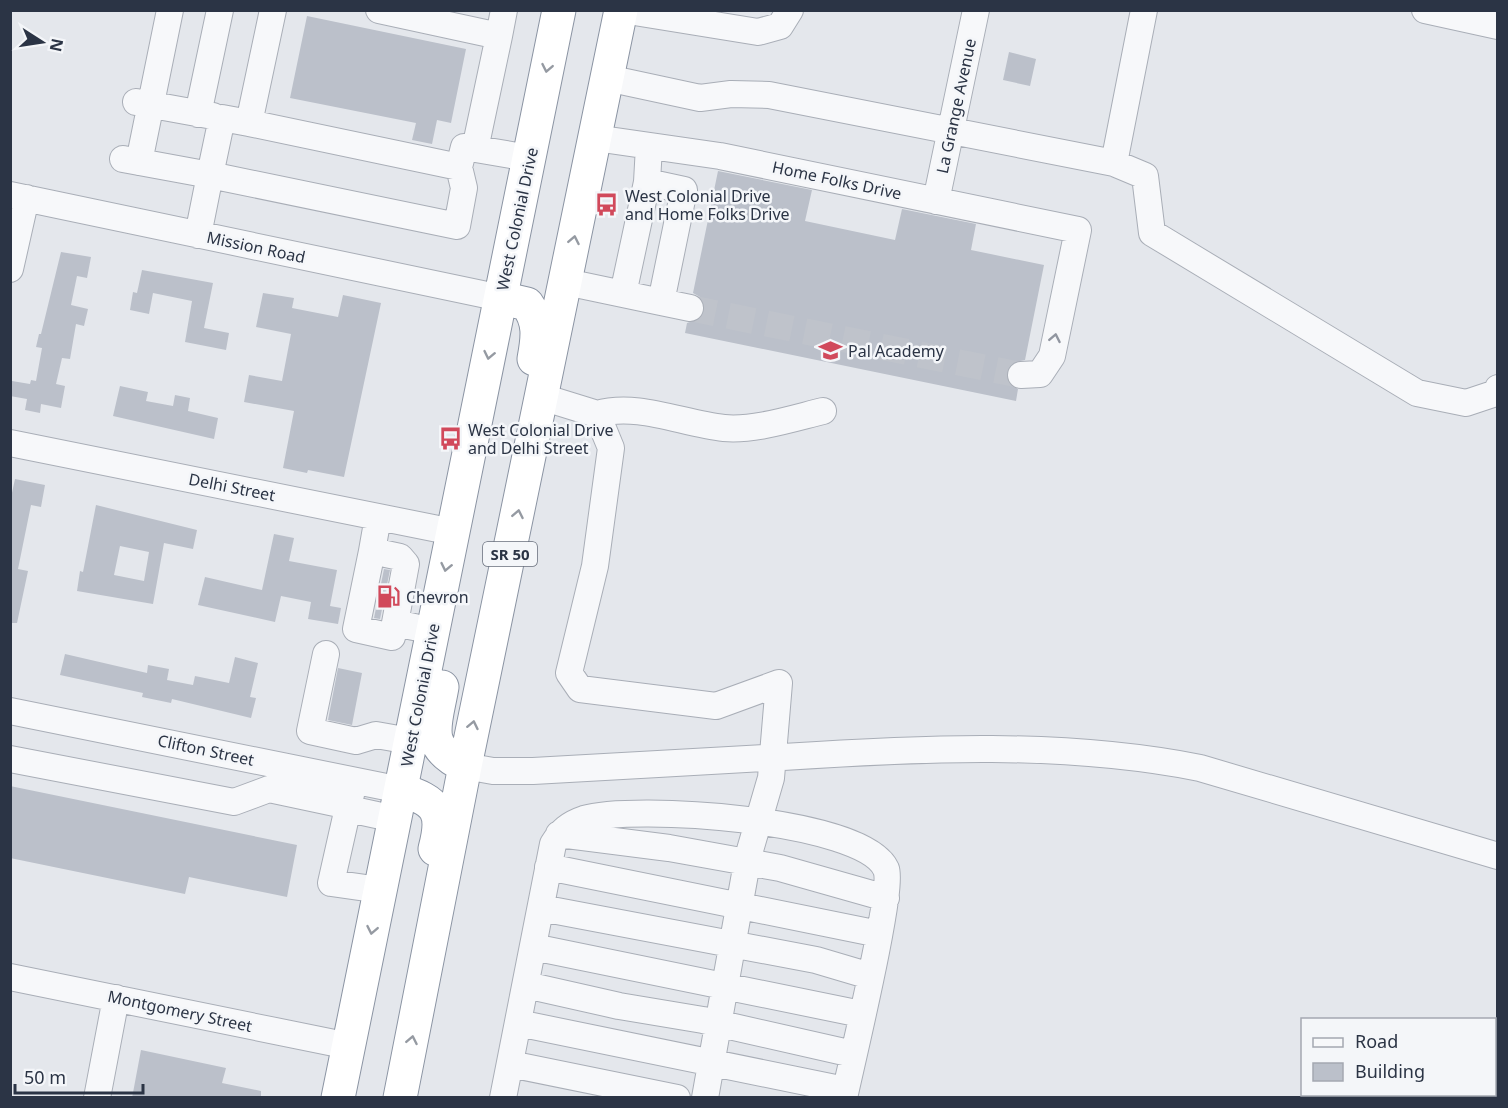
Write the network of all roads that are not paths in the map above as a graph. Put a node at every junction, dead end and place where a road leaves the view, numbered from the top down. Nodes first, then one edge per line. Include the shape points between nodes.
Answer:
1 (170, 10) edge
2 (220, 10) edge
3 (273, 10) edge
4 (380, 10) edge
5 (504, 10) edge
6 (559, 10) edge
7 (622, 10) edge
8 (790, 10) edge
9 (976, 10) edge
10 (1144, 10) edge
11 (1425, 10) edge
12 (1497, 26) edge
13 (499, 36) junction
14 (607, 78) junction
15 (143, 103) junction
16 (210, 116) junction
17 (249, 123) junction
18 (951, 130) junction
19 (595, 138) junction
20 (649, 146) junction
21 (467, 158) junction
22 (529, 158) junction
23 (1114, 163) junction
24 (210, 176) junction
25 (647, 182) junction
26 (18, 197) edge
27 (936, 201) junction
28 (198, 235) junction
29 (10, 269) edge
30 (566, 282) junction
31 (623, 294) junction
32 (501, 298) junction
33 (661, 302) junction
34 (690, 308) tunnel mouth
35 (1021, 375) tunnel mouth
36 (1497, 388) edge
37 (542, 397) junction
38 (823, 411) dead end
39 (597, 414) junction
40 (10, 443) edge
41 (530, 454) junction
42 (378, 517) junction
43 (453, 532) junction
44 (372, 551) junction
45 (395, 623) junction
46 (431, 638) junction
47 (326, 654) dead end
48 (10, 711) edge
49 (410, 741) junction
50 (771, 758) junction
51 (10, 759) edge
52 (267, 763) junction
53 (465, 766) junction
54 (354, 781) junction
55 (261, 791) junction
56 (398, 805) junction
57 (349, 807) junction
58 (758, 821) junction
59 (559, 834) junction
60 (1497, 856) edge
61 (747, 862) junction
62 (548, 867) junction
63 (380, 890) junction
64 (886, 898) junction
65 (740, 905) junction
66 (542, 908) junction
67 (879, 934) junction
68 (431, 939) junction
69 (732, 946) junction
70 (533, 947) junction
71 (10, 976) edge
72 (870, 976) junction
73 (526, 985) junction
74 (724, 985) junction
75 (116, 998) junction
76 (861, 1014) junction
77 (518, 1023) junction
78 (718, 1023) junction
79 (349, 1046) junction
80 (853, 1054) junction
81 (711, 1062) junction
82 (510, 1064) junction
83 (845, 1094) edge
84 (97, 1098) edge
85 (338, 1098) edge
86 (400, 1098) edge
87 (503, 1098) edge
88 (677, 1098) edge
89 (705, 1098) edge

1 - 15 street
2 - 16 street
3 - 17 street
4 - 13 street
5 - 13 street
6 -> 22 highway, West Colonial Drive
7 - 8 street via 766,32 780,26
7 - 14 highway, SR 50
9 - 18 street, La Grange Avenue
10 - 23 street
11 - 12 street
13 - 21 street
14 - 18 street via 700,98 769,95
14 - 19 highway, SR 50
15 - 16 street
15 - 24 street via 131,160
16 - 17 street
16 - 24 street
17 - 21 street
18 - 23 street
18 - 27 street, La Grange Avenue
19 - 20 street, Home Folks Drive
30 -> 19 highway, SR 50
20 - 25 street
20 - 27 street, Home Folks Drive via 720,156
21 - 22 street
21 - 24 street via 457,226
22 - 32 highway, West Colonial Drive
23 - 36 street via 1145,176 1152,233 1417,393 1466,403 1496,393
24 - 28 street
25 - 31 street
25 - 33 street via 684,190
26 - 28 street, Mission Road
26 - 29 street
35 -> 27 street, Home Folks Drive via 1040,374 1052,356 1077,230
28 - 32 street, Mission Road
30 - 31 street
30 - 37 highway, SR 50
31 - 33 street
32 - 41 highway via 527,304 536,317 535,352 518,433
32 -> 43 highway, West Colonial Drive
33 - 34 street
37 - 39 street
37 - 41 highway, SR 50
38 - 39 street via 777,423 725,429 612,410
39 - 50 street via 611,448 595,566 569,673 574,683 580,689 716,706 779,683
40 - 42 street, Delhi Street
53 -> 41 highway, SR 50
42 - 43 street, Delhi Street
42 - 44 street
43 -> 46 highway, West Colonial Drive
44 - 45 street via 405,561
44 - 45 street via 356,629 392,637
45 - 46 street
46 - 49 highway, West Colonial Drive
46 - 53 highway via 443,678 435,741 444,756
47 - 49 street via 310,731 356,741 376,735
48 - 52 street, Clifton Street
49 - 56 highway, West Colonial Drive
50 - 53 street via 533,771
50 - 58 street via 771,778
50 - 60 street via 923,748 1004,749 1158,760 1200,768
51 - 55 street via 234,802
52 - 54 street, Clifton Street
52 - 55 street
53 - 68 highway, SR 50
54 - 56 street, Clifton Street
54 - 57 street
55 - 57 street via 269,789
56 - 57 street
56 - 63 highway, West Colonial Drive
56 - 68 highway via 424,797 432,803 438,817 421,916
57 - 63 street via 331,883
58 - 59 street via 673,814 612,815 585,819
58 - 61 street
58 - 64 street via 856,844 869,851 887,871
59 - 61 street
59 - 62 street
61 - 64 street
61 - 65 street
62 - 65 street
62 - 66 street
63 -> 79 highway, West Colonial Drive
64 - 67 street
65 - 67 street
65 - 69 street
66 - 69 street
66 - 70 street
67 - 72 street
86 -> 68 highway, SR 50
69 - 72 street via 816,960
69 - 74 street
70 - 73 street
70 - 74 street
71 - 75 street, Montgomery Street
72 - 76 street
73 - 77 street
73 - 78 street
74 - 76 street
74 - 78 street
75 - 79 street, Montgomery Street
75 - 84 street
76 - 80 street
77 - 81 street
77 - 82 street
78 - 80 street
78 - 81 street
79 - 85 highway, West Colonial Drive
80 - 83 street
81 - 83 street
81 - 89 street
82 - 87 street
82 - 88 street

